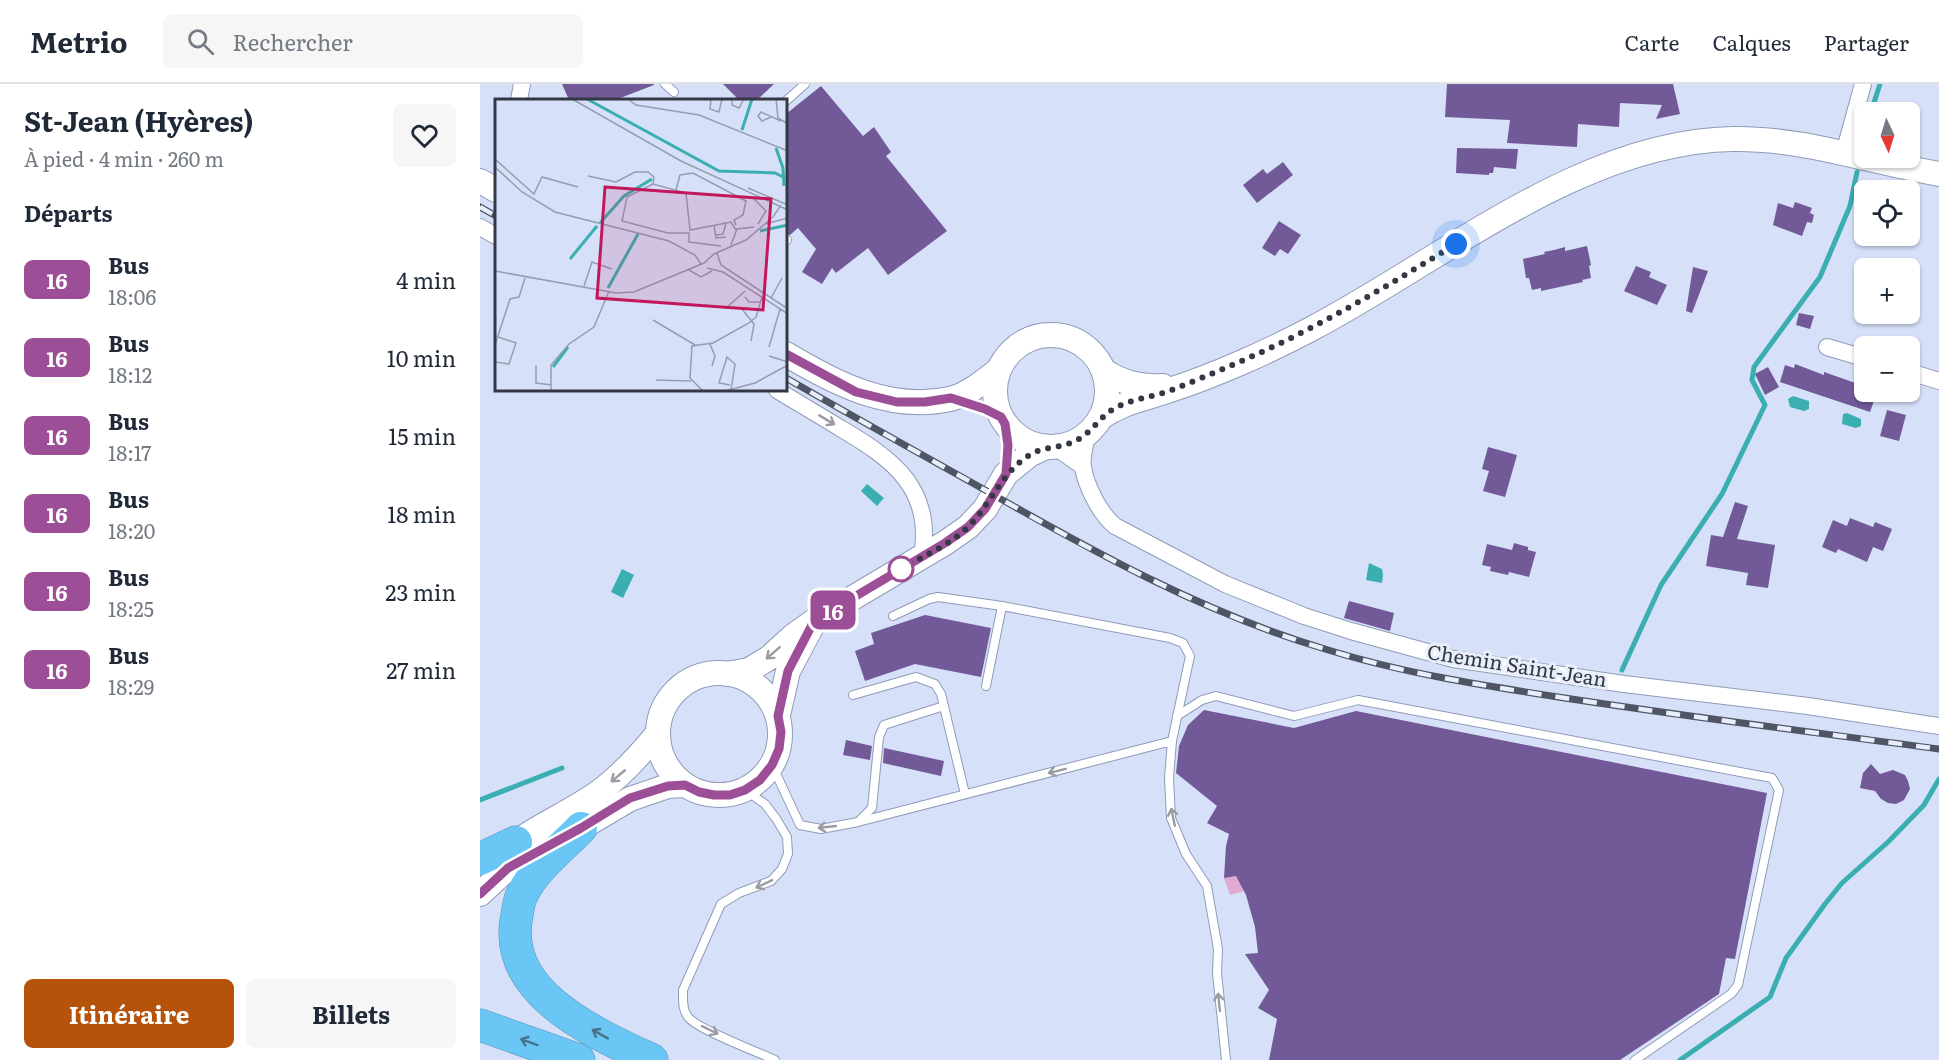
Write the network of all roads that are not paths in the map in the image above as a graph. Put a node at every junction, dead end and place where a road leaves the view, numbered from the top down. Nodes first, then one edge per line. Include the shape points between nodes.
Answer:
1 (522, 84) edge
2 (665, 84) edge
3 (805, 84) edge
4 (1863, 84) edge
5 (674, 92) dead end
6 (519, 99) edge
7 (788, 99) edge
8 (1844, 153) junction
9 (1939, 174) edge
10 (480, 181) edge
11 (495, 189) edge
12 (480, 227) edge
13 (495, 235) edge
14 (1827, 346) dead end
15 (788, 355) edge
16 (1854, 355) edge
17 (997, 371) junction
18 (1104, 371) junction
19 (1920, 375) edge
20 (1192, 381) junction
21 (1939, 381) edge
22 (780, 392) edge
23 (951, 398) junction
24 (1003, 421) junction
25 (1094, 426) junction
26 (1050, 447) junction
27 (1082, 466) junction
28 (1006, 474) junction
29 (922, 557) junction
30 (1002, 606) junction
31 (893, 616) dead end
32 (814, 621) junction
33 (727, 674) junction
34 (986, 686) dead end
35 (853, 695) dead end
36 (944, 706) junction
37 (778, 716) junction
38 (1177, 716) junction
39 (1939, 726) edge
40 (658, 733) junction
41 (1172, 741) junction
42 (772, 765) junction
43 (685, 785) junction
44 (745, 790) junction
45 (965, 794) junction
46 (858, 822) junction
47 (581, 828) junction
48 (516, 842) junction
49 (480, 859) edge
50 (480, 873) edge
51 (480, 894) edge
52 (480, 1024) edge
53 (579, 1060) edge
54 (652, 1060) edge
55 (775, 1060) edge
56 (1226, 1060) edge
57 (1635, 1060) edge

1 - 6 street
2 - 5 lane
3 - 7 lane
4 - 8 street
8 - 9 main road
8 - 20 main road via 1781,142 1732,139 1686,144 1619,161 1516,207 1313,328
10 - 11 main road
12 - 13 street
14 - 16 street
15 - 23 main road via 856,392 897,402
17 - 18 main road via 1015,347 1028,339 1058,335 1086,346
17 - 23 main road via 976,387
17 - 24 main road via 994,395
18 - 20 main road via 1119,381 1145,386
18 - 25 main road via 1107,398
19 - 21 street
20 - 25 main road via 1115,407
22 -> 29 street via 879,451 895,465 907,480 922,514
23 - 24 main road via 979,406
24 - 26 main road via 1023,440
24 - 28 main road via 1008,445
25 - 26 main road via 1078,440
25 - 27 street
26 - 27 street
26 - 28 main road via 1029,455
27 - 39 street, Chemin Saint-Jean via 1104,518 1115,526 1225,584 1351,631 1453,659
28 - 29 main road via 985,509 968,527
29 - 32 main road
30 - 31 lane via 938,597
30 - 34 lane
30 - 38 lane via 1170,638 1183,644 1190,656
32 -> 33 main road via 769,658 749,670
32 - 37 main road via 788,671
33 - 37 main road via 744,678 759,688
33 - 40 main road via 710,674 679,688 668,701
35 - 36 lane via 916,678 935,684
36 - 45 lane
36 - 46 lane via 884,724 879,737 872,808
37 - 42 main road via 779,749
38 - 41 lane
38 - 57 lane via 1216,696 1294,716 1358,700 1772,778 1779,790 1738,985 1731,994
40 - 43 main road via 666,764
40 -> 48 main road via 634,762 599,792
41 -> 45 lane
56 -> 41 lane via 1216,974 1218,948 1207,886 1186,854 1171,818
42 - 44 main road
46 -> 42 lane via 821,829 800,825
43 - 44 main road via 714,795
43 - 47 main road via 630,798
44 -> 55 lane via 765,804 777,820 786,837 788,854 771,881 721,904 683,990 684,1005 688,1017 703,1027
45 - 46 lane
47 - 51 main road via 508,868
54 -> 47 highway via 571,1017 535,985 517,953 513,930 522,893
48 - 49 highway
48 - 50 main road
53 -> 52 highway

